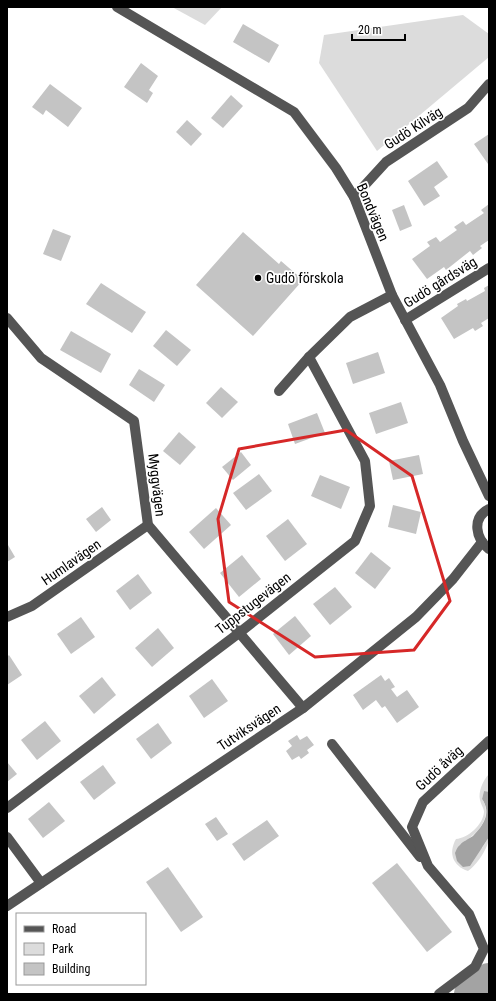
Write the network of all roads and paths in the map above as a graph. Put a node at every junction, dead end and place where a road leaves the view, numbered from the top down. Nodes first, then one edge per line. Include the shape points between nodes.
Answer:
1 (117, 7) edge
2 (489, 84) edge
3 (354, 197) junction
4 (489, 268) edge
5 (392, 295) junction
6 (7, 318) edge
7 (405, 320) junction
8 (309, 357) junction
9 (279, 391) dead end
10 (489, 496) edge
11 (489, 509) edge
12 (148, 524) junction
13 (485, 546) edge
14 (7, 617) edge
15 (239, 633) junction
16 (303, 708) junction
17 (489, 742) edge
18 (332, 744) dead end
19 (7, 808) edge
20 (7, 837) edge
21 (428, 866) junction
22 (42, 883) junction
23 (7, 906) edge
24 (439, 994) edge

1 - 3 street, Bondvägen via 294,112 336,168
2 - 3 street, Gudö Kilväg via 468,108 386,162
3 - 5 street, Bondvägen
4 - 7 street, Gudö gårdsväg
5 - 7 street, Bondvägen
5 - 8 street via 350,317
6 - 12 street, Myggvägen via 41,358 134,422
7 - 10 street, Bondvägen via 440,385
8 - 9 street
8 - 15 street, Tuppstugevägen via 365,461 370,506 355,541
11 - 13 street via 480,517 477,525 478,534
12 - 14 street, Humlavägen via 32,606
12 - 15 street, Myggvägen
13 - 16 street, Tutviksvägen via 416,617
15 - 16 street, Myggvägen
15 - 19 street, Tuppstugevägen
16 - 22 street, Tutviksvägen
17 - 21 street, Gudö åväg via 423,802 412,828
18 - 21 street
20 - 22 street
21 - 24 street, Gudö åväg via 469,914 484,949 475,967
22 - 23 street, Tutviksvägen

